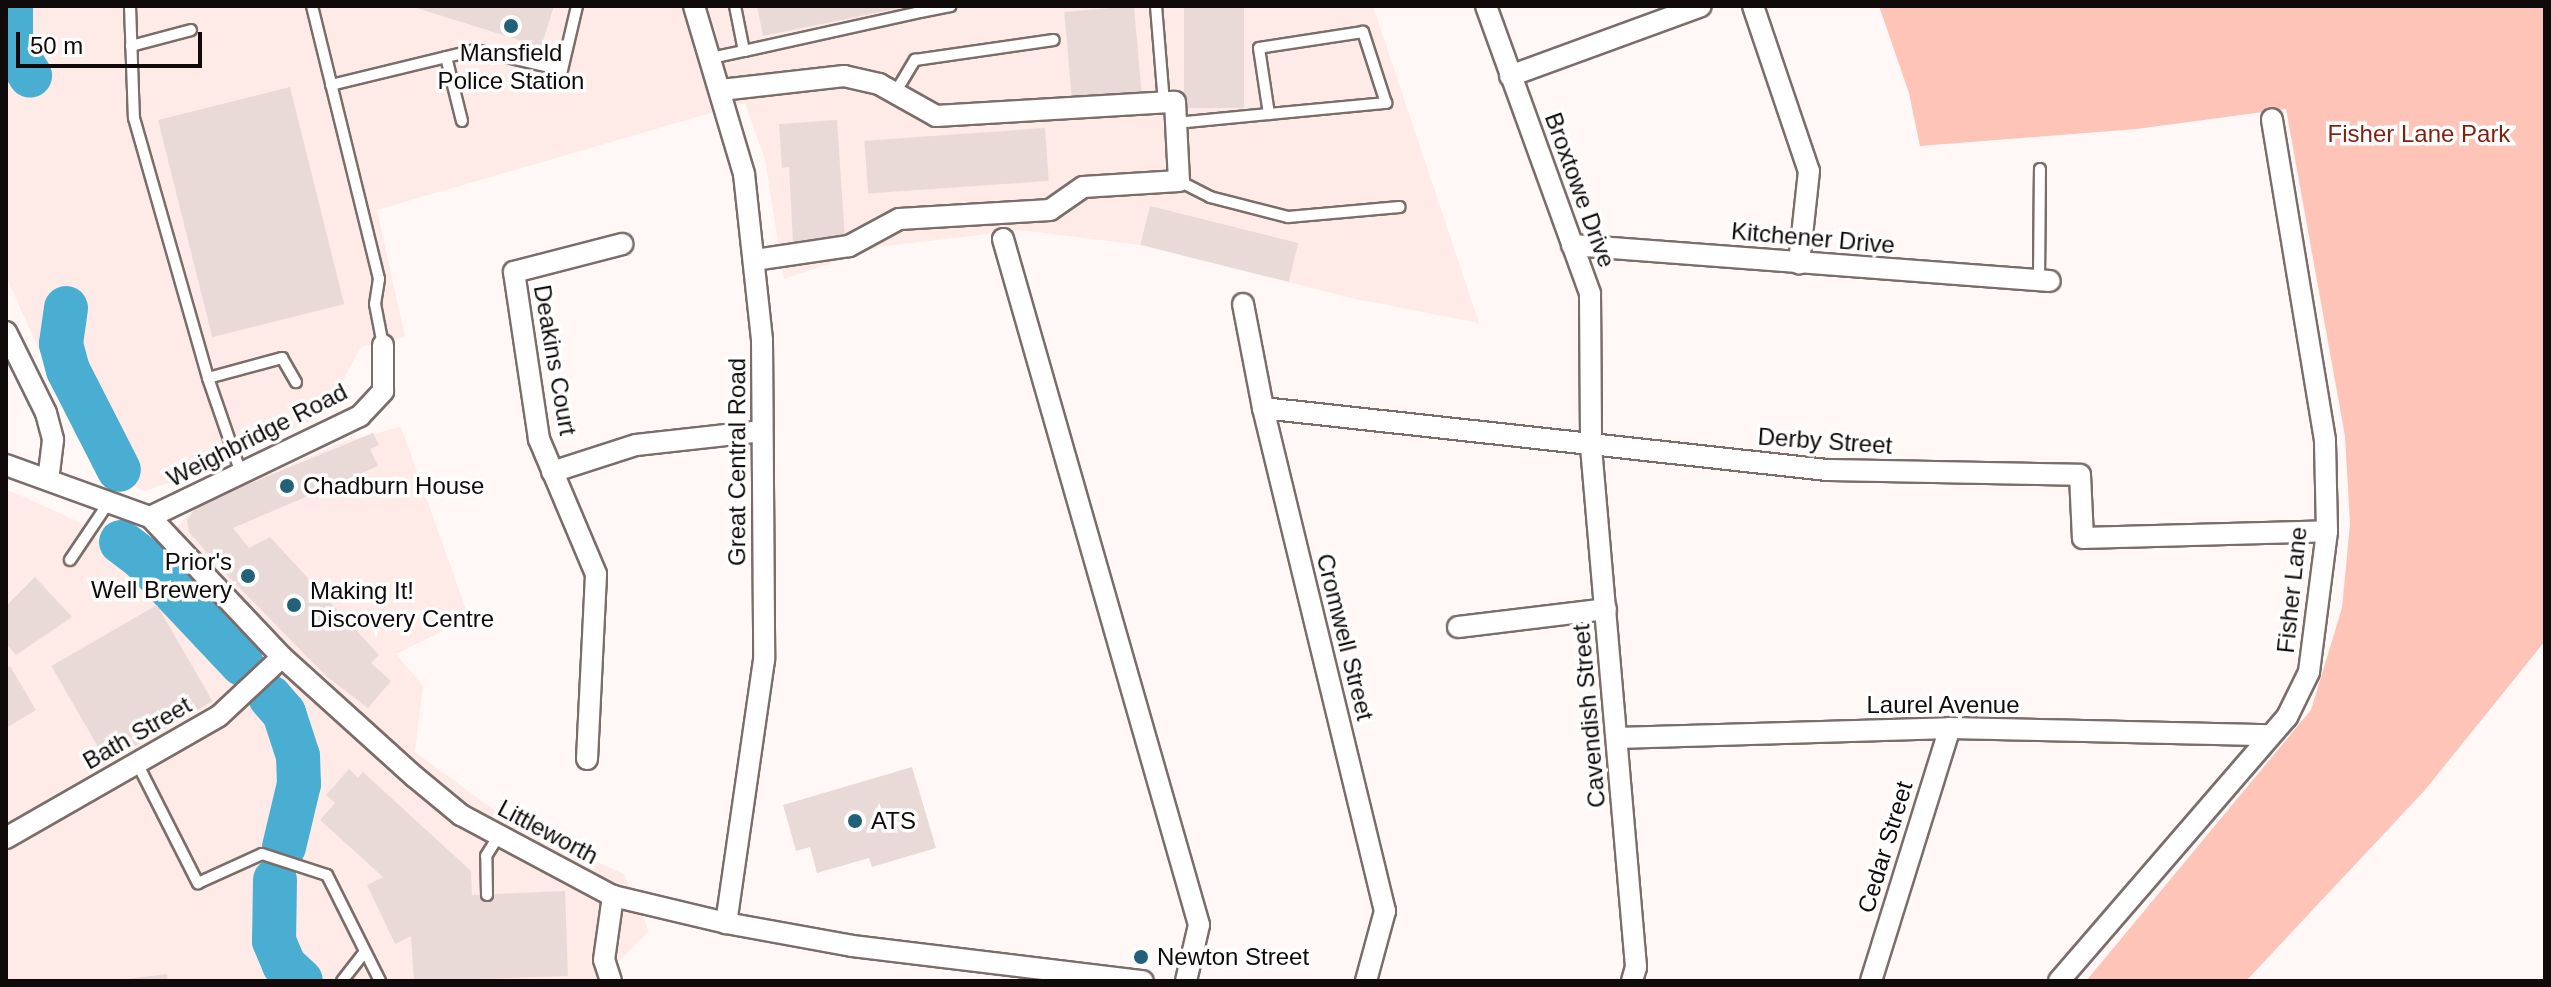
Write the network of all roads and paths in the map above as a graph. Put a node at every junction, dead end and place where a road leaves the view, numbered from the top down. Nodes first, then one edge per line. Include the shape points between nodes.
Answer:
1 (130, 6) edge
2 (312, 6) edge
3 (577, 6) edge
4 (694, 6) edge
5 (735, 6) edge
6 (950, 6) edge
7 (1156, 6) edge
8 (1486, 6) edge
9 (1701, 6) edge
10 (1753, 6) edge
11 (919, 9) edge
12 (191, 30) dead end
13 (1054, 40) dead end
14 (131, 46) junction
15 (744, 51) junction
16 (446, 57) junction
17 (711, 58) junction
18 (1510, 76) junction
19 (331, 85) junction
20 (721, 90) junction
21 (895, 93) junction
22 (1164, 103) junction
23 (1269, 114) junction
24 (2272, 119) dead end
25 (462, 121) dead end
26 (1176, 123) junction
27 (2040, 169) dead end
28 (1179, 181) junction
29 (1400, 207) dead end
30 (1003, 239) dead end
31 (622, 244) dead end
32 (1572, 245) junction
33 (754, 260) junction
34 (1799, 263) junction
35 (2044, 281) joint
36 (1243, 304) dead end
37 (6, 332) edge
38 (383, 345) joint
39 (208, 378) junction
40 (296, 382) dead end
41 (1263, 408) junction
42 (762, 431) junction
43 (1591, 447) junction
44 (6, 465) edge
45 (552, 472) junction
46 (243, 476) junction
47 (48, 478) junction
48 (109, 502) junction
49 (150, 517) junction
50 (2327, 531) junction
51 (70, 560) dead end
52 (1606, 609) junction
53 (1458, 627) dead end
54 (282, 657) junction
55 (1950, 728) junction
56 (2270, 735) junction
57 (1617, 738) junction
58 (587, 759) dead end
59 (137, 763) junction
60 (499, 835) junction
61 (6, 838) edge
62 (487, 895) dead end
63 (613, 896) junction
64 (726, 923) junction
65 (365, 952) junction
66 (1100, 977) edge
67 (342, 981) edge
68 (380, 981) edge
69 (611, 981) edge
70 (1143, 981) edge
71 (1186, 981) edge
72 (1366, 981) edge
73 (1632, 981) edge
74 (1871, 981) edge
75 (2059, 981) edge

1 - 14 lane
2 - 19 lane
3 - 16 lane via 562,70 476,50
4 - 17 street, Great Central Road
5 - 15 lane
6 - 11 lane
7 - 22 lane
8 - 18 street, Broxtowe Drive
9 - 18 street
10 - 34 street via 1809,171
11 - 15 lane
12 - 14 lane
13 - 21 lane via 915,60
14 - 39 lane via 134,118
15 - 17 lane
16 - 19 lane
16 - 25 lane
17 - 20 street, Great Central Road
18 - 32 street, Broxtowe Drive
19 - 38 lane via 379,279 375,304
20 - 21 street via 844,76
20 - 33 street, Great Central Road via 744,174
21 - 22 street via 936,116
22 - 26 street via 1175,102
23 - 23 lane via 1386,103 1363,32 1259,48
23 - 26 lane
24 - 50 street, Fisher Lane via 2325,440
26 - 28 street
27 - 35 lane
28 - 29 lane via 1210,197 1288,217
28 - 33 street via 1083,187 1050,210 899,219 849,246
30 - 71 street via 1199,925
31 - 45 street, Deakins Court via 514,272 528,383
32 - 34 street, Kitchener Drive
32 - 43 street, Broxtowe Drive via 1590,293
33 - 42 street, Great Central Road
34 - 35 street, Kitchener Drive
36 - 41 street, Cromwell Street
37 - 47 street via 46,413 53,440
38 - 46 street, Weighbridge Road via 383,391 360,416
39 - 40 lane via 282,358
39 - 46 lane
41 - 43 street, Derby Street
41 - 72 street, Cromwell Street via 1385,911
42 - 45 street, Deakins Court via 636,445
42 - 64 street, Great Central Road via 764,660
43 - 50 street, Derby Street via 1827,470 2080,475 2083,538
43 - 52 street, Cavendish Street
44 - 47 street, Littleworth
45 - 58 street, Deakins Court via 596,574
46 - 49 street, Weighbridge Road
47 - 48 street, Littleworth
48 - 49 street, Littleworth
48 - 51 lane
49 - 54 street, Littleworth
50 - 56 street, Fisher Lane via 2309,672 2287,717
52 - 53 street
52 - 57 street, Cavendish Street
54 - 59 street, Bath Street via 219,716
54 - 60 street, Littleworth via 461,815
55 - 56 street, Laurel Avenue
55 - 57 street, Laurel Avenue
55 - 74 street, Cedar Street
56 - 75 street, Fisher Lane
57 - 73 street, Cavendish Street via 1636,967
59 - 61 street, Bath Street
59 - 65 lane via 198,883 262,854 327,875
60 - 62 lane via 486,856
60 - 63 street, Littleworth
63 - 64 street, Littleworth
63 - 69 street via 604,960
64 - 66 street, Littleworth via 852,946
65 - 67 lane
65 - 68 lane
66 - 70 street, Littleworth

